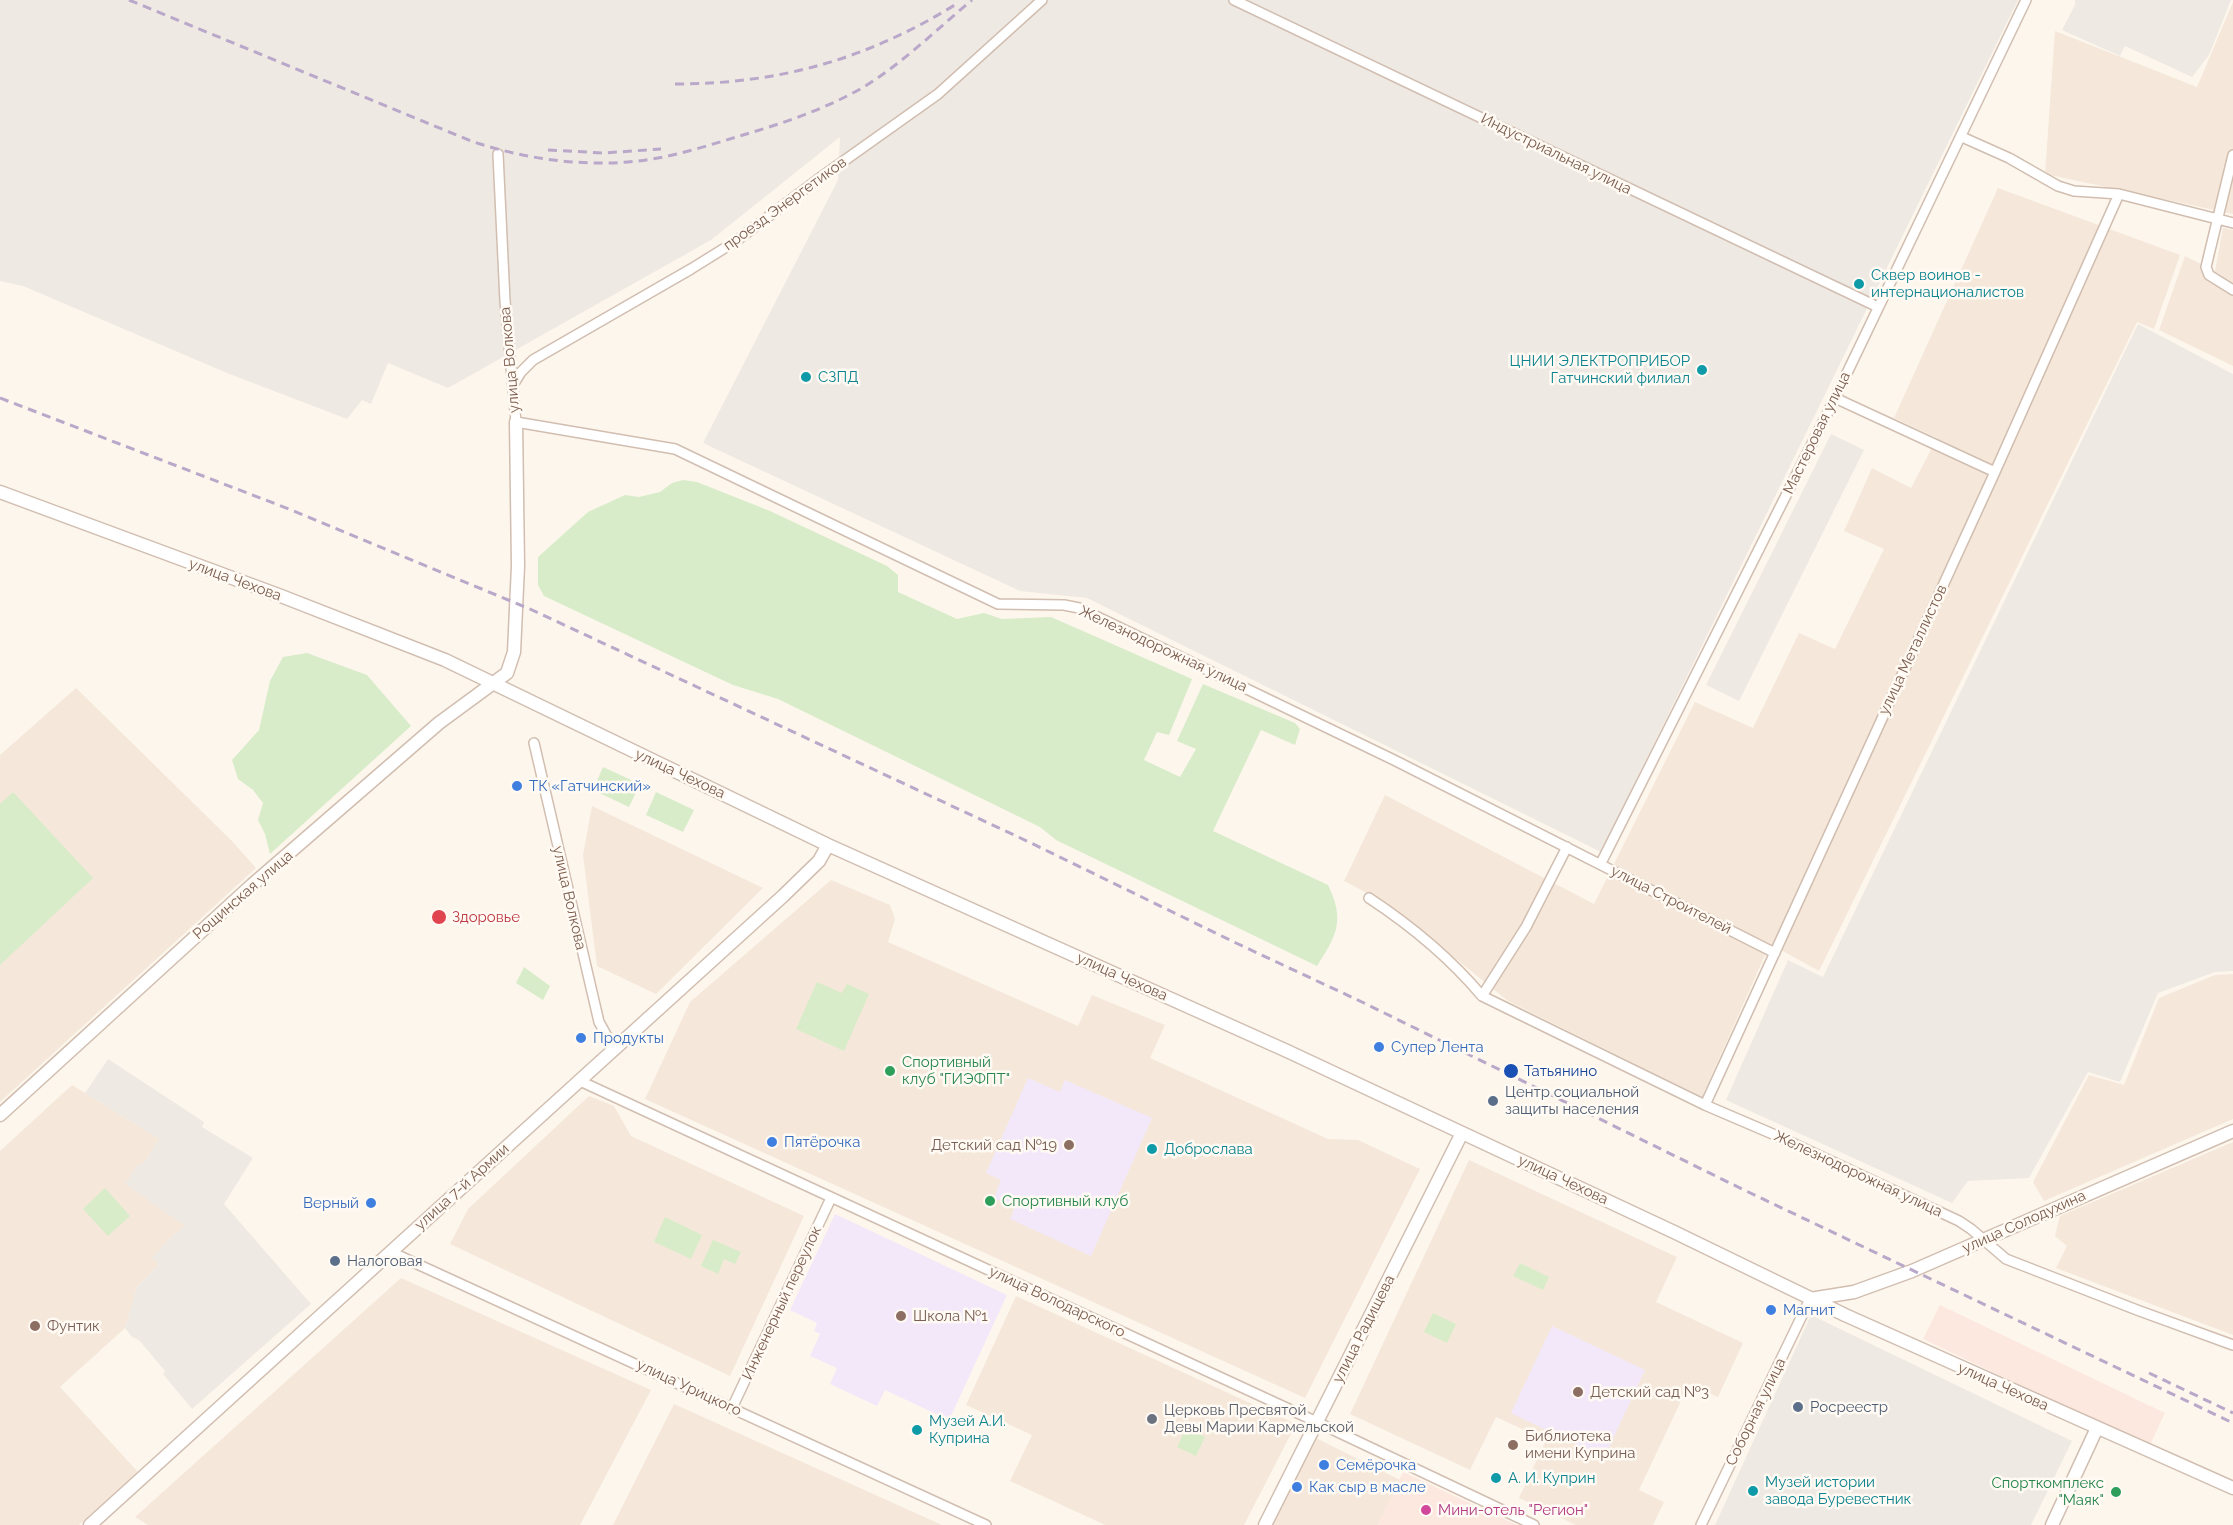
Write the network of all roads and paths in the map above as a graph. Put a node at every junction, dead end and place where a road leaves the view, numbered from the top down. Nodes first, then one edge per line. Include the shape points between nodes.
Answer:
1 (1042, 0) edge
2 (1234, 0) edge
3 (2026, 0) edge
4 (1962, 137) junction
5 (498, 154) dead end
6 (2233, 155) edge
7 (2119, 194) junction
8 (2216, 220) junction
9 (2233, 223) edge
10 (2233, 291) edge
11 (1878, 308) junction
12 (513, 385) junction
13 (1836, 398) junction
14 (516, 422) junction
15 (1995, 472) junction
16 (0, 492) edge
17 (493, 683) junction
18 (534, 743) dead end
19 (828, 845) junction
20 (1567, 847) junction
21 (1600, 863) junction
22 (1369, 898) dead end
23 (1775, 953) junction
24 (1482, 996) junction
25 (614, 1049) junction
26 (580, 1081) junction
27 (1705, 1105) junction
28 (0, 1115) edge
29 (2233, 1131) edge
30 (1462, 1133) junction
31 (831, 1198) junction
32 (1982, 1239) junction
33 (392, 1252) junction
34 (1854, 1292) junction
35 (1810, 1299) junction
36 (1845, 1315) junction
37 (2233, 1345) edge
38 (732, 1408) junction
39 (1317, 1422) junction
40 (2097, 1428) junction
41 (2233, 1488) edge
42 (95, 1524) edge
43 (986, 1525) edge
44 (1265, 1525) edge
45 (1534, 1525) edge
46 (1701, 1525) edge
47 (2052, 1525) edge

1 - 12 street, проезд Энергетиков via 938,94 736,241 533,360
2 - 11 street, Индустриальная улица
3 - 4 street, Мастеровая улица
4 - 7 street via 2058,186
4 - 11 street, Мастеровая улица
5 - 12 street, улица Волкова
6 - 8 street
7 - 8 street
7 - 15 street, улица Металлистов
8 - 9 street
8 - 10 street via 2206,267 2209,275
11 - 13 street, Мастеровая улица
12 - 14 street, улица Волкова
13 - 15 street
13 - 21 street, Мастеровая улица
14 - 17 street, улица Волкова via 515,636 512,663 507,673
14 - 20 street, Железнодорожная улица via 675,449 998,604 1078,608
15 - 23 street, улица Металлистов
16 - 17 street, улица Чехова via 445,660
17 - 19 street, улица Чехова
17 - 28 street, Рощинская улица via 439,723 252,885
18 - 25 street, улица Волкова via 599,1022
19 - 25 street, улица 7-й Армии via 819,861 783,896
19 - 30 street, улица Чехова
20 - 21 street, улица Строителей
20 - 24 street via 1526,927
21 - 23 street, улица Строителей
22 - 24 street, Железнодорожная улица via 1413,930
23 - 27 street, улица Металлистов
24 - 27 street, Железнодорожная улица
25 - 26 street, улица 7-й Армии
26 - 31 street, улица Володарского
26 - 33 street, улица 7-й Армии
27 - 32 street, Железнодорожная улица via 1959,1221
29 - 32 street, улица Солодухина
30 - 35 street, улица Чехова
30 - 39 street, улица Радищева
31 - 38 street, Инженерный переулок
31 - 39 street, улица Володарского
32 - 34 street, улица Солодухина
32 - 37 street, Железнодорожная улица via 2006,1259
33 - 38 street, улица Урицкого
33 - 42 street, улица 7-й Армии
34 - 35 street, улица Солодухина
34 - 36 street via 1844,1302
35 - 36 street, улица Чехова
35 - 46 street, Соборная улица
36 - 40 street, улица Чехова
38 - 43 street, улица Урицкого
39 - 44 street, улица Радищева
39 - 45 street, улица Володарского
40 - 41 street, улица Чехова
40 - 47 street

